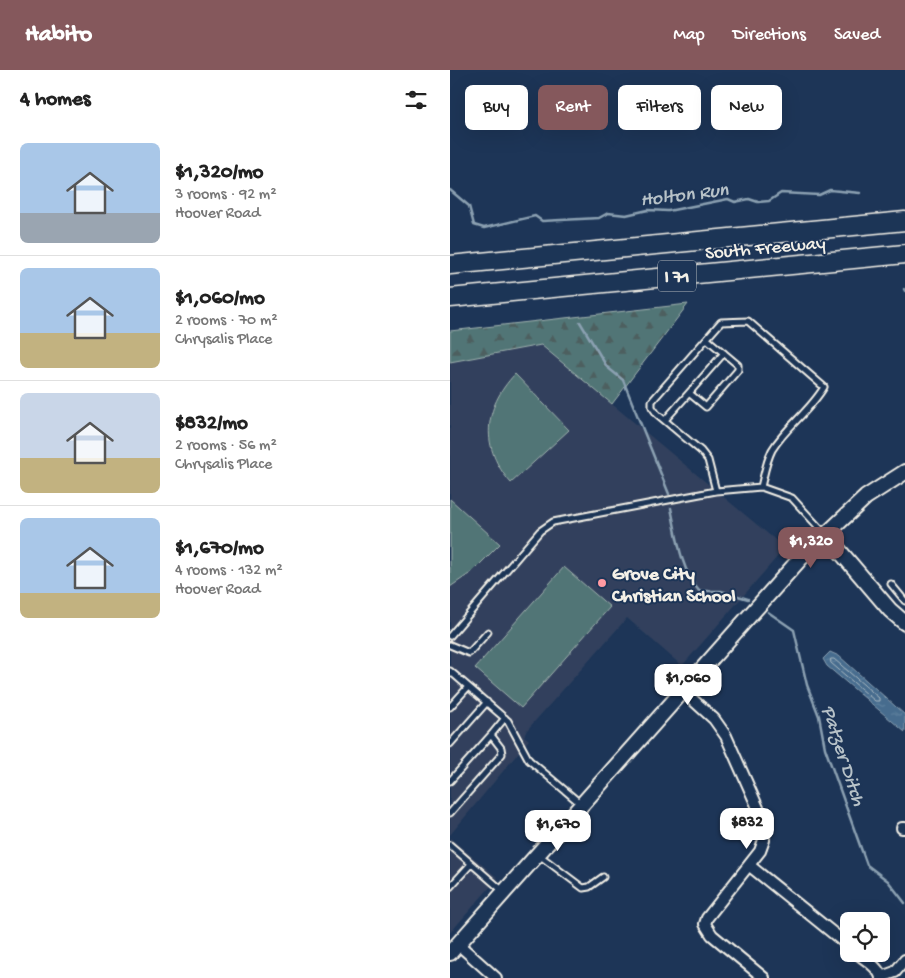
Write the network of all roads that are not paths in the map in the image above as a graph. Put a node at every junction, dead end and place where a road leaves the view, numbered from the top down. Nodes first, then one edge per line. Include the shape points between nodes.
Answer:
1 (905, 221) edge
2 (905, 254) edge
3 (450, 265) edge
4 (450, 298) edge
5 (707, 339) junction
6 (724, 353) junction
7 (689, 393) junction
8 (665, 420) junction
9 (905, 472) edge
10 (761, 487) junction
11 (716, 491) junction
12 (826, 535) junction
13 (891, 584) dead end
14 (905, 601) edge
15 (905, 623) edge
16 (488, 632) dead end
17 (450, 636) edge
18 (450, 645) edge
19 (450, 671) edge
20 (468, 687) junction
21 (682, 690) junction
22 (487, 702) junction
23 (450, 707) edge
24 (505, 718) junction
25 (491, 735) junction
26 (450, 744) edge
27 (450, 781) edge
28 (581, 805) junction
29 (450, 813) edge
30 (451, 847) edge
31 (538, 854) junction
32 (471, 864) junction
33 (750, 866) junction
34 (603, 877) dead end
35 (450, 887) edge
36 (504, 892) junction
37 (840, 939) edge
38 (454, 948) edge
39 (905, 960) edge
40 (868, 962) edge
41 (496, 978) edge
42 (764, 978) edge
43 (881, 978) edge

1 - 3 highway, South Freeway / I 71
2 - 4 highway, South Freeway / I 71
5 - 6 lane
5 - 8 lane via 652,401 652,407
5 - 10 lane via 721,322 748,321 824,387 773,448
6 - 7 lane
6 - 7 lane via 738,365 732,378 706,407
7 - 8 lane
8 - 11 lane via 708,460
9 - 12 main road via 866,497
10 - 11 lane
10 - 12 lane via 792,498
11 - 17 lane via 553,522 540,531
12 - 15 main road
12 - 21 main road via 800,559
13 - 14 lane
16 - 18 lane via 469,653
19 - 20 lane
20 - 22 lane
20 - 23 lane
21 - 28 main road
21 - 33 street via 714,719 726,736 762,817 764,840
22 - 24 lane
22 - 26 lane
24 - 25 lane
24 - 28 lane via 529,760
25 - 27 lane
25 - 29 lane via 502,754
28 - 31 main road
30 - 32 lane
31 - 34 lane via 583,888
31 - 36 main road
32 - 35 lane
32 - 36 lane
33 - 37 street
33 - 42 street via 705,924 712,936
36 - 38 main road
38 - 41 street
39 - 43 street via 895,972
40 - 43 street

